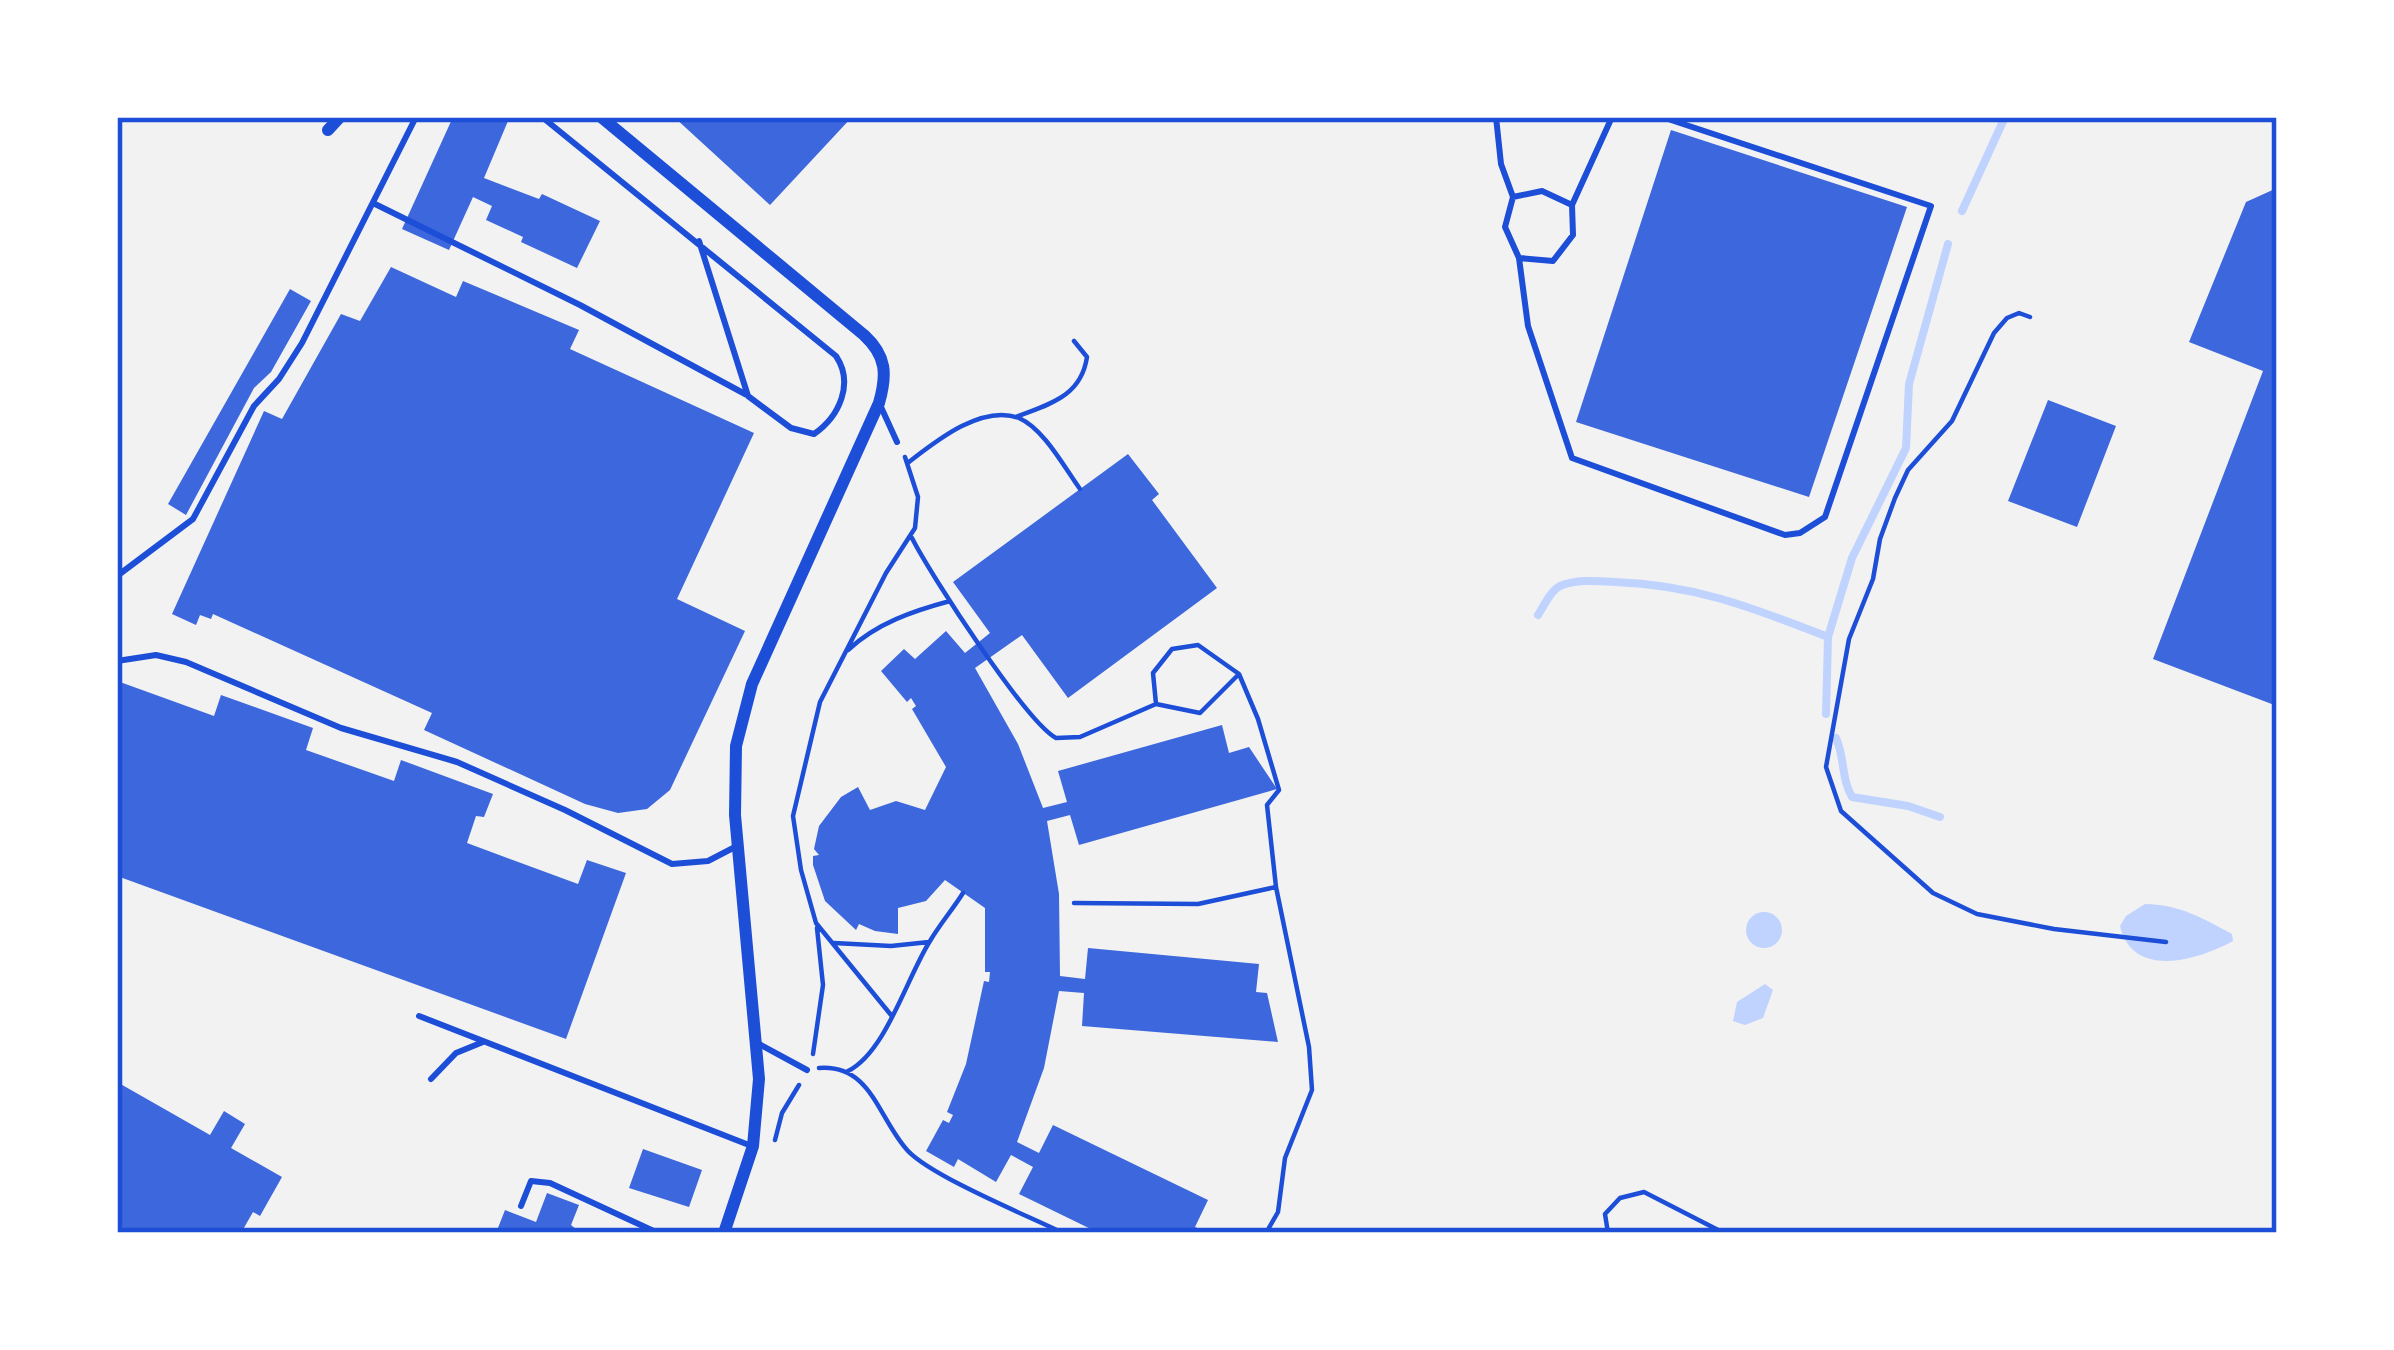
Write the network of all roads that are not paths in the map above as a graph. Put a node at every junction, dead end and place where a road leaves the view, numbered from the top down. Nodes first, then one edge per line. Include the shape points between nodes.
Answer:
1 (340, 117) edge
2 (416, 117) edge
3 (542, 117) edge
4 (602, 117) edge
5 (1496, 117) edge
6 (1612, 117) edge
7 (1662, 117) edge
8 (328, 130) dead end
9 (1513, 197) junction
10 (373, 202) junction
11 (1572, 205) junction
12 (699, 241) junction
13 (1520, 258) junction
14 (748, 396) junction
15 (879, 403) junction
16 (898, 442) road end
17 (117, 577) edge
18 (117, 662) edge
19 (738, 846) junction
20 (419, 1016) dead end
21 (486, 1040) junction
22 (759, 1044) junction
23 (807, 1070) road end
24 (431, 1079) dead end
25 (753, 1146) junction
26 (521, 1206) dead end
27 (658, 1233) edge
28 (724, 1233) edge

1 - 8 street
2 - 10 lane
3 - 12 lane
4 - 15 street via 874,344 885,365
5 - 9 lane
6 - 11 lane
7 - 13 lane via 1931,206 1825,517 1785,536 1572,458 1528,326
9 - 11 lane via 1542,191
9 - 13 lane via 1505,226
10 - 14 lane
10 - 17 lane via 302,343 254,406 194,519
11 - 13 lane via 1573,235 1553,261
12 - 14 lane
12 - 14 lane via 845,370 846,388 829,424 814,434 791,428
15 - 16 lane
15 - 19 street via 752,684 736,746
18 - 19 lane via 156,655 186,662 341,728 458,762 672,864 708,861
19 - 22 street
20 - 21 lane
21 - 24 lane via 456,1053
21 - 25 lane
22 - 23 lane
22 - 25 street
25 - 28 street
26 - 27 lane via 531,1181 550,1183

